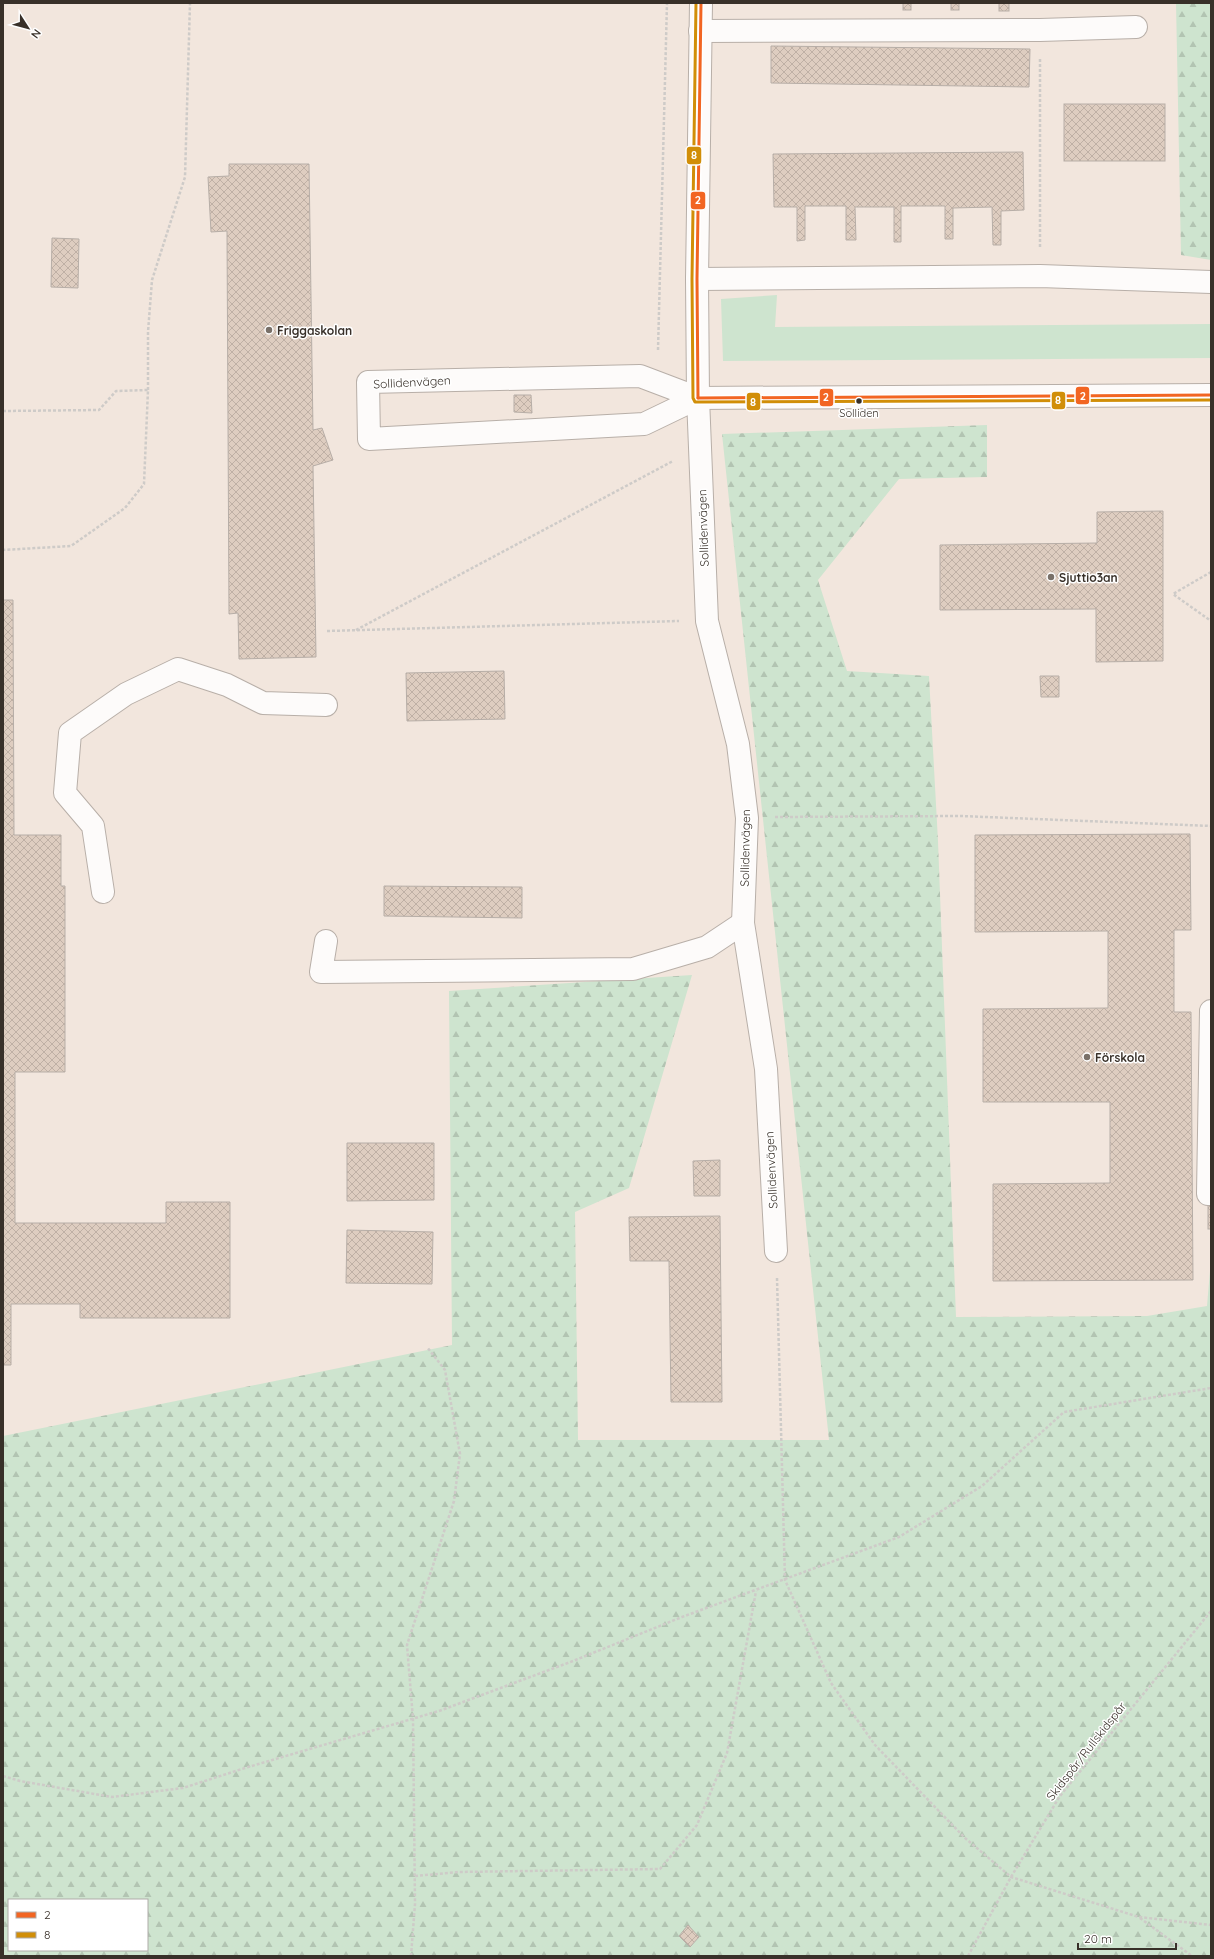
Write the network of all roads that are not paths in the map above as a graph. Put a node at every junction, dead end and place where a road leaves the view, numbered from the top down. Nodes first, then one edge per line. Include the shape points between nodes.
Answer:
1 (701, 3) edge
2 (1136, 27) dead end
3 (700, 30) junction
4 (697, 279) junction
5 (1211, 282) edge
6 (1211, 395) edge
7 (698, 398) junction
8 (326, 705) dead end
9 (103, 892) dead end
10 (743, 923) junction
11 (326, 940) dead end
12 (1211, 1011) edge
13 (1210, 1089) edge
14 (1211, 1194) edge
15 (776, 1252) road end

1 - 3 street, Sollidenvägen
2 - 3 street via 1040,30
3 - 4 street, Sollidenvägen
4 - 5 street via 1040,276
4 - 7 street, Sollidenvägen
6 - 7 street
7 - 7 street, Sollidenvägen via 644,424 369,439 368,382 640,376
7 - 10 street, Sollidenvägen via 707,621 738,744 747,818
8 - 9 street via 263,703 227,685 178,669 126,694 70,733 65,793 93,826
10 - 11 street via 707,947 633,969 321,972
10 - 15 street, Sollidenvägen via 766,1068
12 - 13 street
13 - 14 street via 1208,1194

